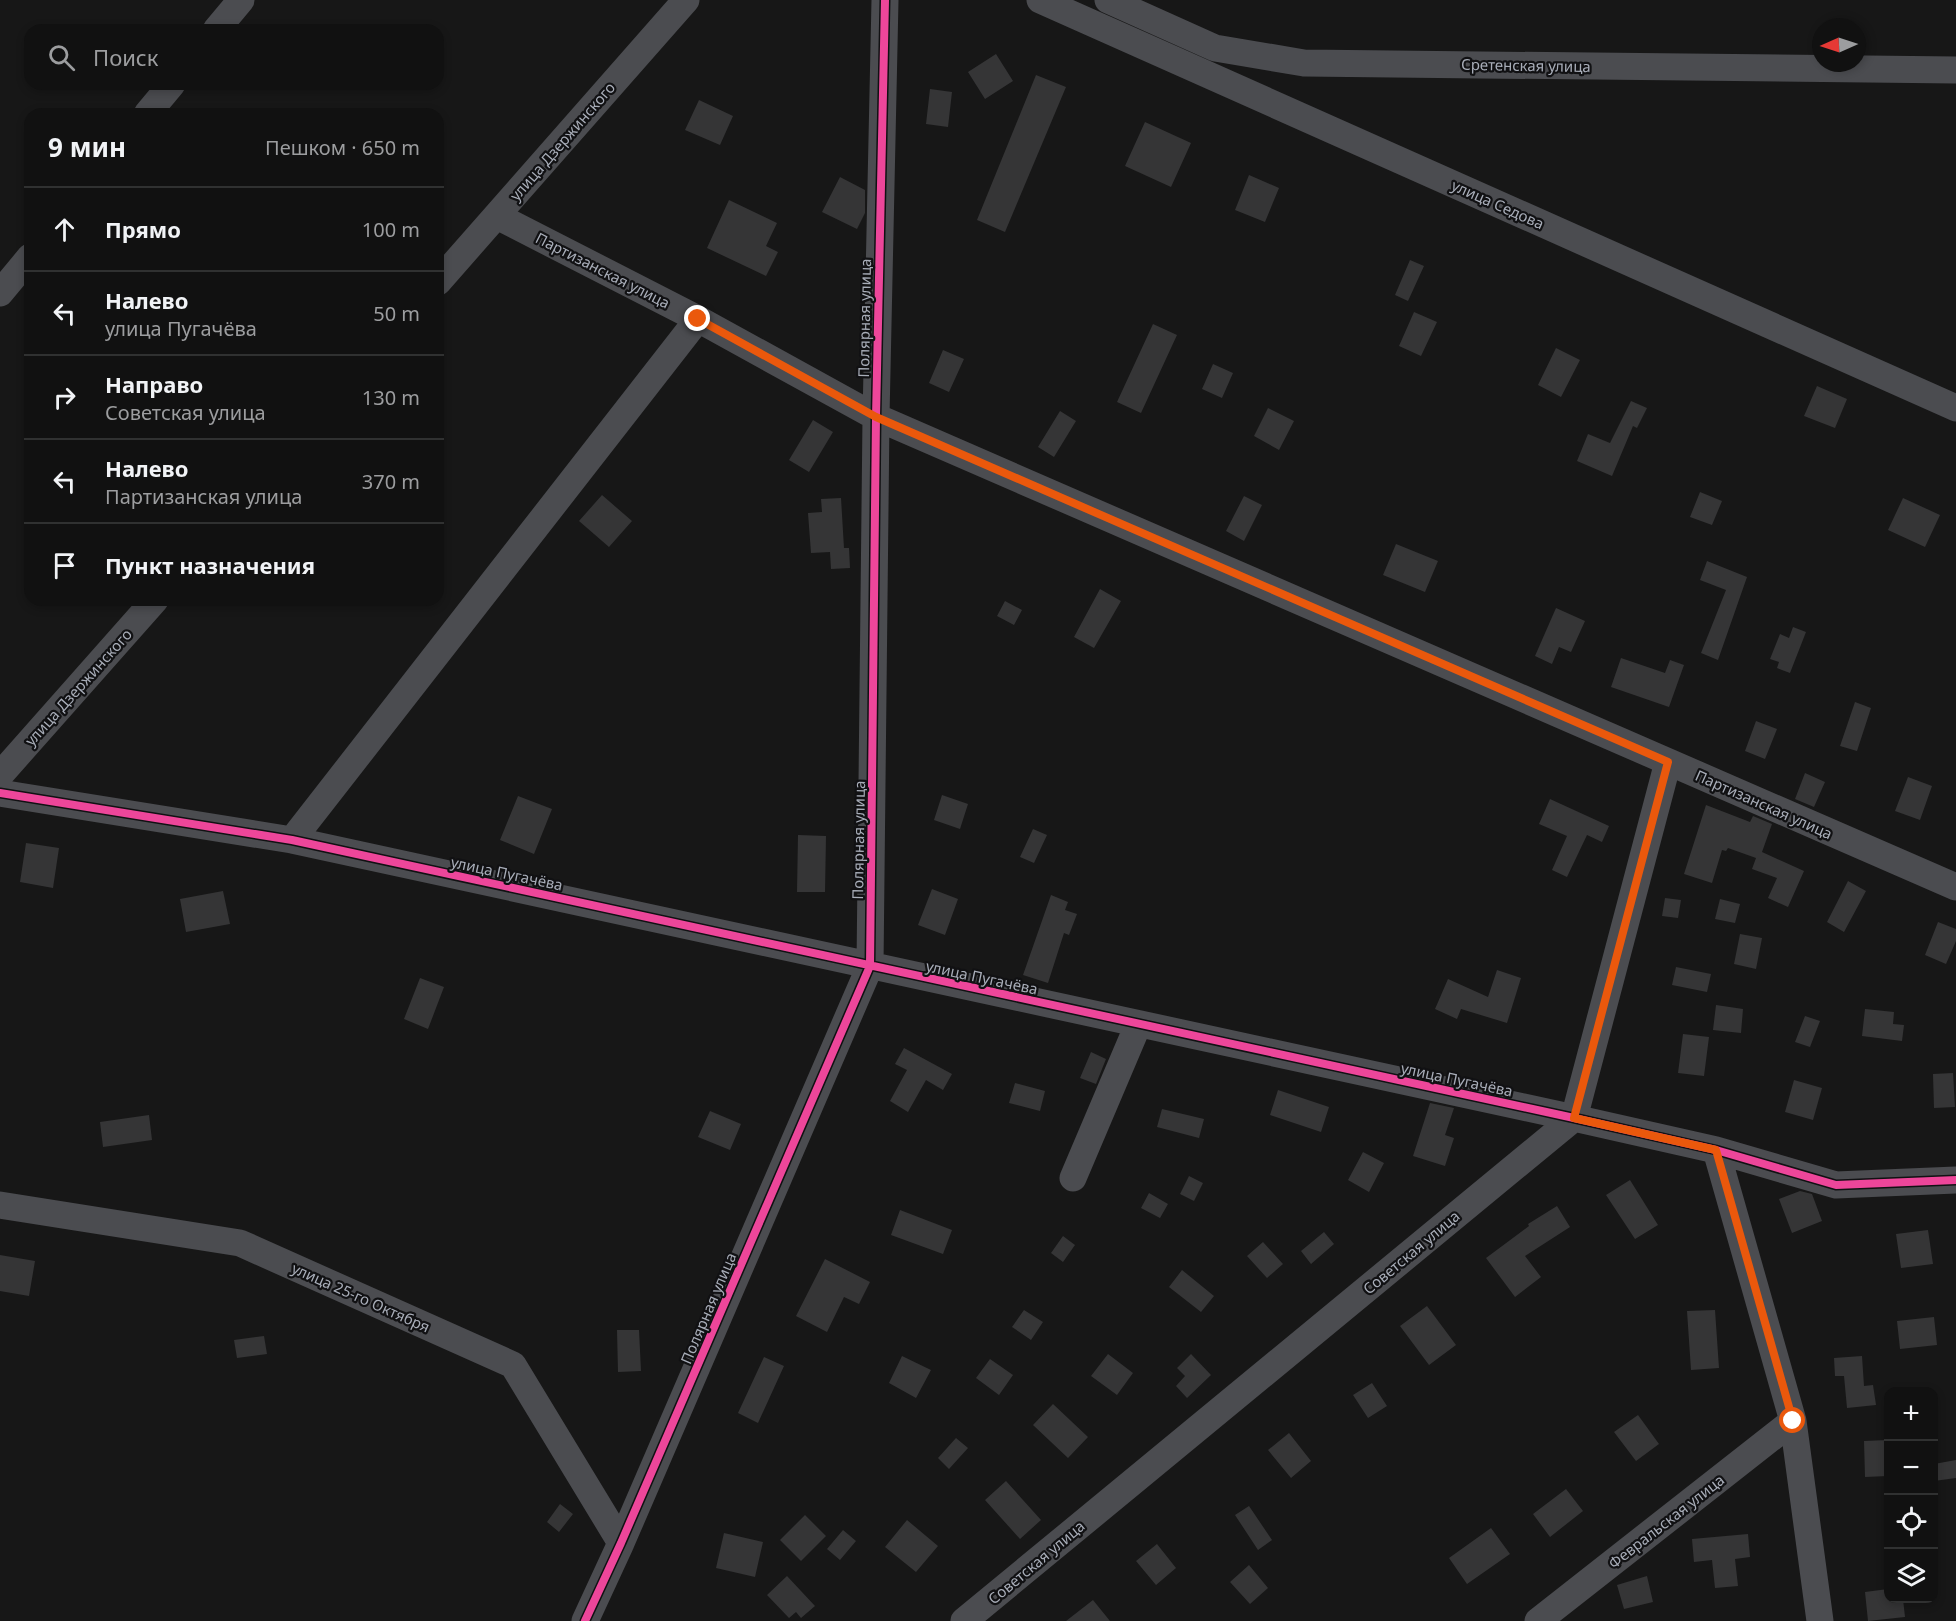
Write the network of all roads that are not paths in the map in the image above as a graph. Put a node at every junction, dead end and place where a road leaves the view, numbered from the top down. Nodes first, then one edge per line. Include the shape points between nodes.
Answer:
1 (241, 0) edge
2 (686, 0) edge
3 (885, 0) edge
4 (1040, 0) edge
5 (1108, 0) edge
6 (221, 24) edge
7 (1956, 70) edge
8 (167, 90) edge
9 (152, 108) edge
10 (497, 216) junction
11 (24, 263) edge
12 (444, 275) edge
13 (0, 293) edge
14 (698, 319) junction
15 (1956, 408) edge
16 (876, 417) junction
17 (150, 606) edge
18 (1668, 762) junction
19 (0, 775) edge
20 (0, 793) edge
21 (292, 840) junction
22 (1956, 888) edge
23 (870, 966) junction
24 (1138, 1025) junction
25 (1574, 1118) junction
26 (1716, 1150) junction
27 (1073, 1178) dead end
28 (1956, 1180) edge
29 (0, 1205) edge
30 (1793, 1421) junction
31 (621, 1543) junction
32 (585, 1621) edge
33 (964, 1621) edge
34 (1538, 1621) edge
35 (1820, 1621) edge

1 - 6 street
2 - 10 street, улица Дзержинского
3 - 16 street, Полярная улица
4 - 15 street, улица Седова
5 - 7 street, Сретенская улица via 1215,48 1304,63
8 - 9 street
10 - 12 street, улица Дзержинского
10 - 14 street, Партизанская улица
11 - 13 street
14 - 16 street, Партизанская улица
14 - 21 street
16 - 18 street, Партизанская улица
16 - 23 street, Полярная улица
17 - 19 street, улица Дзержинского
18 - 22 street, Партизанская улица
18 - 25 street
20 - 21 street, улица Пугачёва
21 - 23 street, улица Пугачёва
23 - 24 street, улица Пугачёва
23 - 31 street, Полярная улица
24 - 25 street, улица Пугачёва
24 - 27 street
25 - 26 street, улица Пугачёва
25 - 33 street, Советская улица
26 - 28 street, улица Пугачёва via 1836,1185
26 - 30 street
29 - 31 street, улица 25-го Октября via 240,1243 513,1365
30 - 34 street, Февральская улица
30 - 35 street
31 - 32 street, Полярная улица

